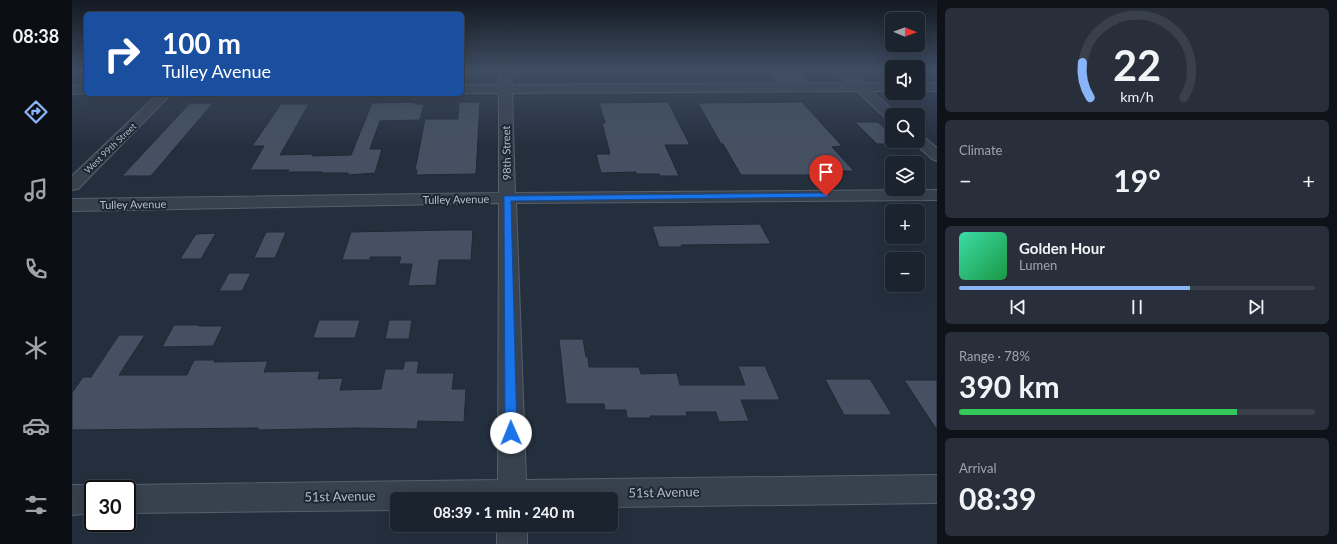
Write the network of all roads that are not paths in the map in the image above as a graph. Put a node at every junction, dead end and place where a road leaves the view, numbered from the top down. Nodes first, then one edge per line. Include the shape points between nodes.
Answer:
1 (163, 96) edge
2 (505, 96) edge
3 (870, 96) edge
4 (885, 110) edge
5 (925, 145) edge
6 (937, 156) edge
7 (72, 185) edge
8 (937, 195) edge
9 (507, 198) junction
10 (72, 205) edge
11 (937, 489) edge
12 (512, 492) edge
13 (618, 495) edge
14 (390, 498) edge
15 (84, 499) edge
16 (136, 499) edge
17 (72, 500) edge
18 (512, 532) edge
19 (512, 544) edge

1 - 7 street, West 99th Street
2 - 9 street, 98th Street
3 - 4 street
5 - 6 street
8 - 9 street, Tulley Avenue
9 - 10 street, Tulley Avenue
9 - 12 street, 98th Street
11 - 13 street, 51st Avenue
14 - 16 street, 51st Avenue
15 - 17 street
18 - 19 street

